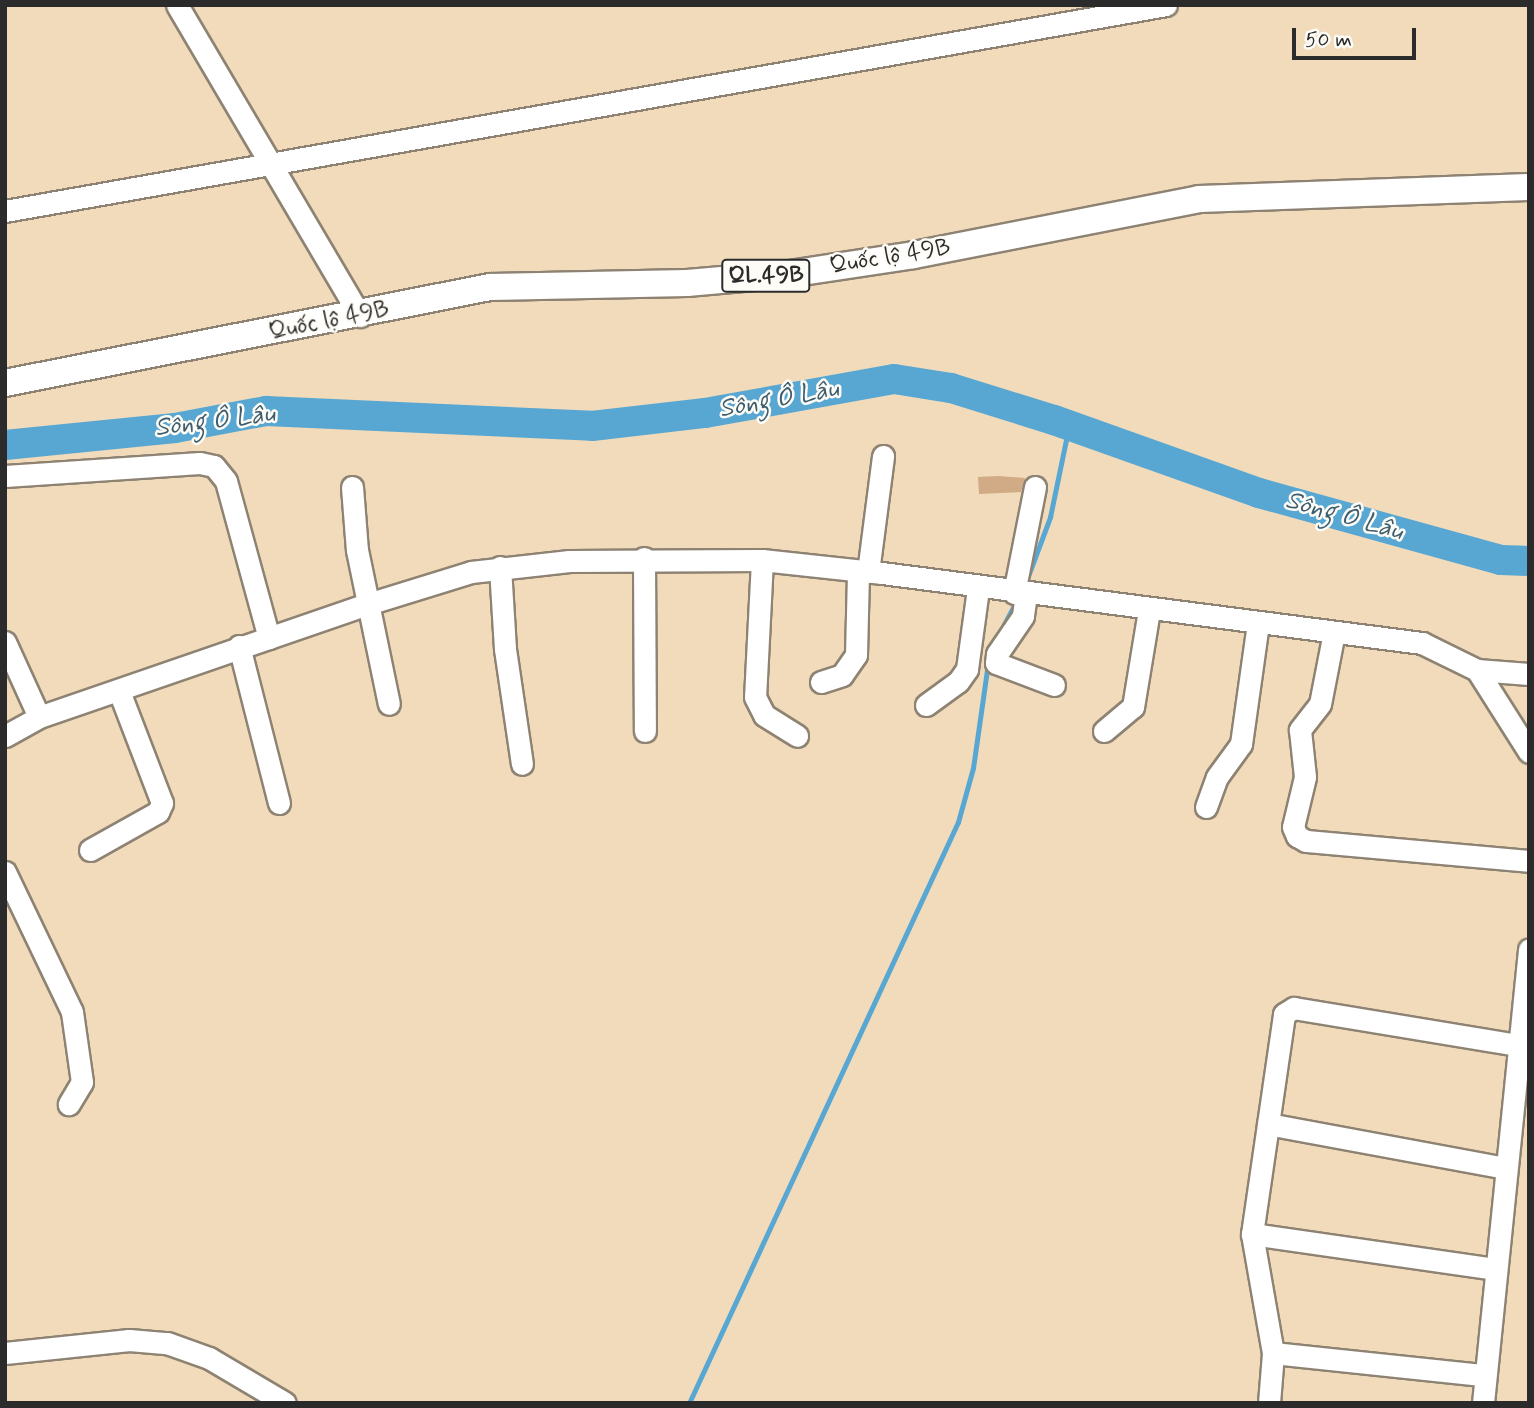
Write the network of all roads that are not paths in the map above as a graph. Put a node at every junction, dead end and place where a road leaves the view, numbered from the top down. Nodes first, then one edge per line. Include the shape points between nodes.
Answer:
1 (177, 5) edge
2 (1166, 5) edge
3 (271, 166) junction
4 (1529, 187) edge
5 (5, 211) edge
6 (360, 316) junction
7 (5, 383) edge
8 (883, 456) dead end
9 (5, 476) edge
10 (352, 487) dead end
11 (1035, 487) dead end
12 (644, 558) junction
13 (762, 560) junction
14 (500, 567) junction
15 (863, 571) junction
16 (978, 589) junction
17 (1020, 594) junction
18 (371, 603) junction
19 (1149, 610) junction
20 (1258, 623) junction
21 (1335, 632) junction
22 (269, 638) junction
23 (5, 642) edge
24 (239, 646) junction
25 (1477, 670) junction
26 (1529, 674) edge
27 (821, 682) dead end
28 (1054, 685) dead end
29 (119, 691) junction
30 (390, 704) dead end
31 (926, 705) dead end
32 (39, 717) junction
33 (645, 731) dead end
34 (1104, 731) dead end
35 (5, 736) edge
36 (797, 736) dead end
37 (1529, 752) edge
38 (522, 764) dead end
39 (279, 803) dead end
40 (1206, 807) dead end
41 (90, 850) dead end
42 (1529, 861) edge
43 (5, 872) edge
44 (1529, 949) edge
45 (1517, 1045) junction
46 (69, 1104) dead end
47 (1268, 1124) junction
48 (1506, 1168) junction
49 (1252, 1234) junction
50 (1494, 1269) junction
51 (5, 1353) edge
52 (1273, 1353) junction
53 (1482, 1375) junction
54 (285, 1403) edge
55 (1269, 1403) edge
56 (1483, 1403) edge

1 - 3 street
2 - 3 street
3 - 5 street
3 - 6 street
4 - 6 main road, Quốc lộ 49B / QL.49B via 1199,199 914,255 789,274 687,283 491,287
6 - 7 main road, Quốc lộ 49B / QL.49B
8 - 15 street
9 - 22 street via 200,463 214,466 226,481
10 - 18 street via 357,550
11 - 17 street
12 - 13 street
12 - 14 street
12 - 33 street
13 - 15 street
13 - 36 street via 755,697 772,722
14 - 18 street
14 - 38 street via 505,649
15 - 16 street
15 - 27 street via 856,655 842,675
16 - 17 street
16 - 31 street via 967,669 958,682
17 - 19 street
17 - 28 street via 1023,616 997,654 996,663
18 - 22 street
18 - 30 street
19 - 20 street
19 - 34 street via 1133,707
20 - 21 street
20 - 40 street via 1241,744 1217,777
21 - 25 street via 1422,643
21 - 42 street via 1320,704 1300,730 1304,777 1293,827 1297,836 1306,841
22 - 24 street
23 - 32 street
24 - 29 street
24 - 39 street
25 - 26 street
25 - 37 street
29 - 32 street
29 - 41 street via 162,803 158,812
32 - 35 street
43 - 46 street via 72,1012 82,1083
44 - 45 street
45 - 47 street via 1289,1009 1282,1019
45 - 48 street
47 - 48 street
47 - 49 street
48 - 50 street
49 - 50 street
49 - 52 street
50 - 53 street
51 - 54 street via 129,1340 167,1343 209,1358
52 - 53 street
52 - 55 street
53 - 56 street

